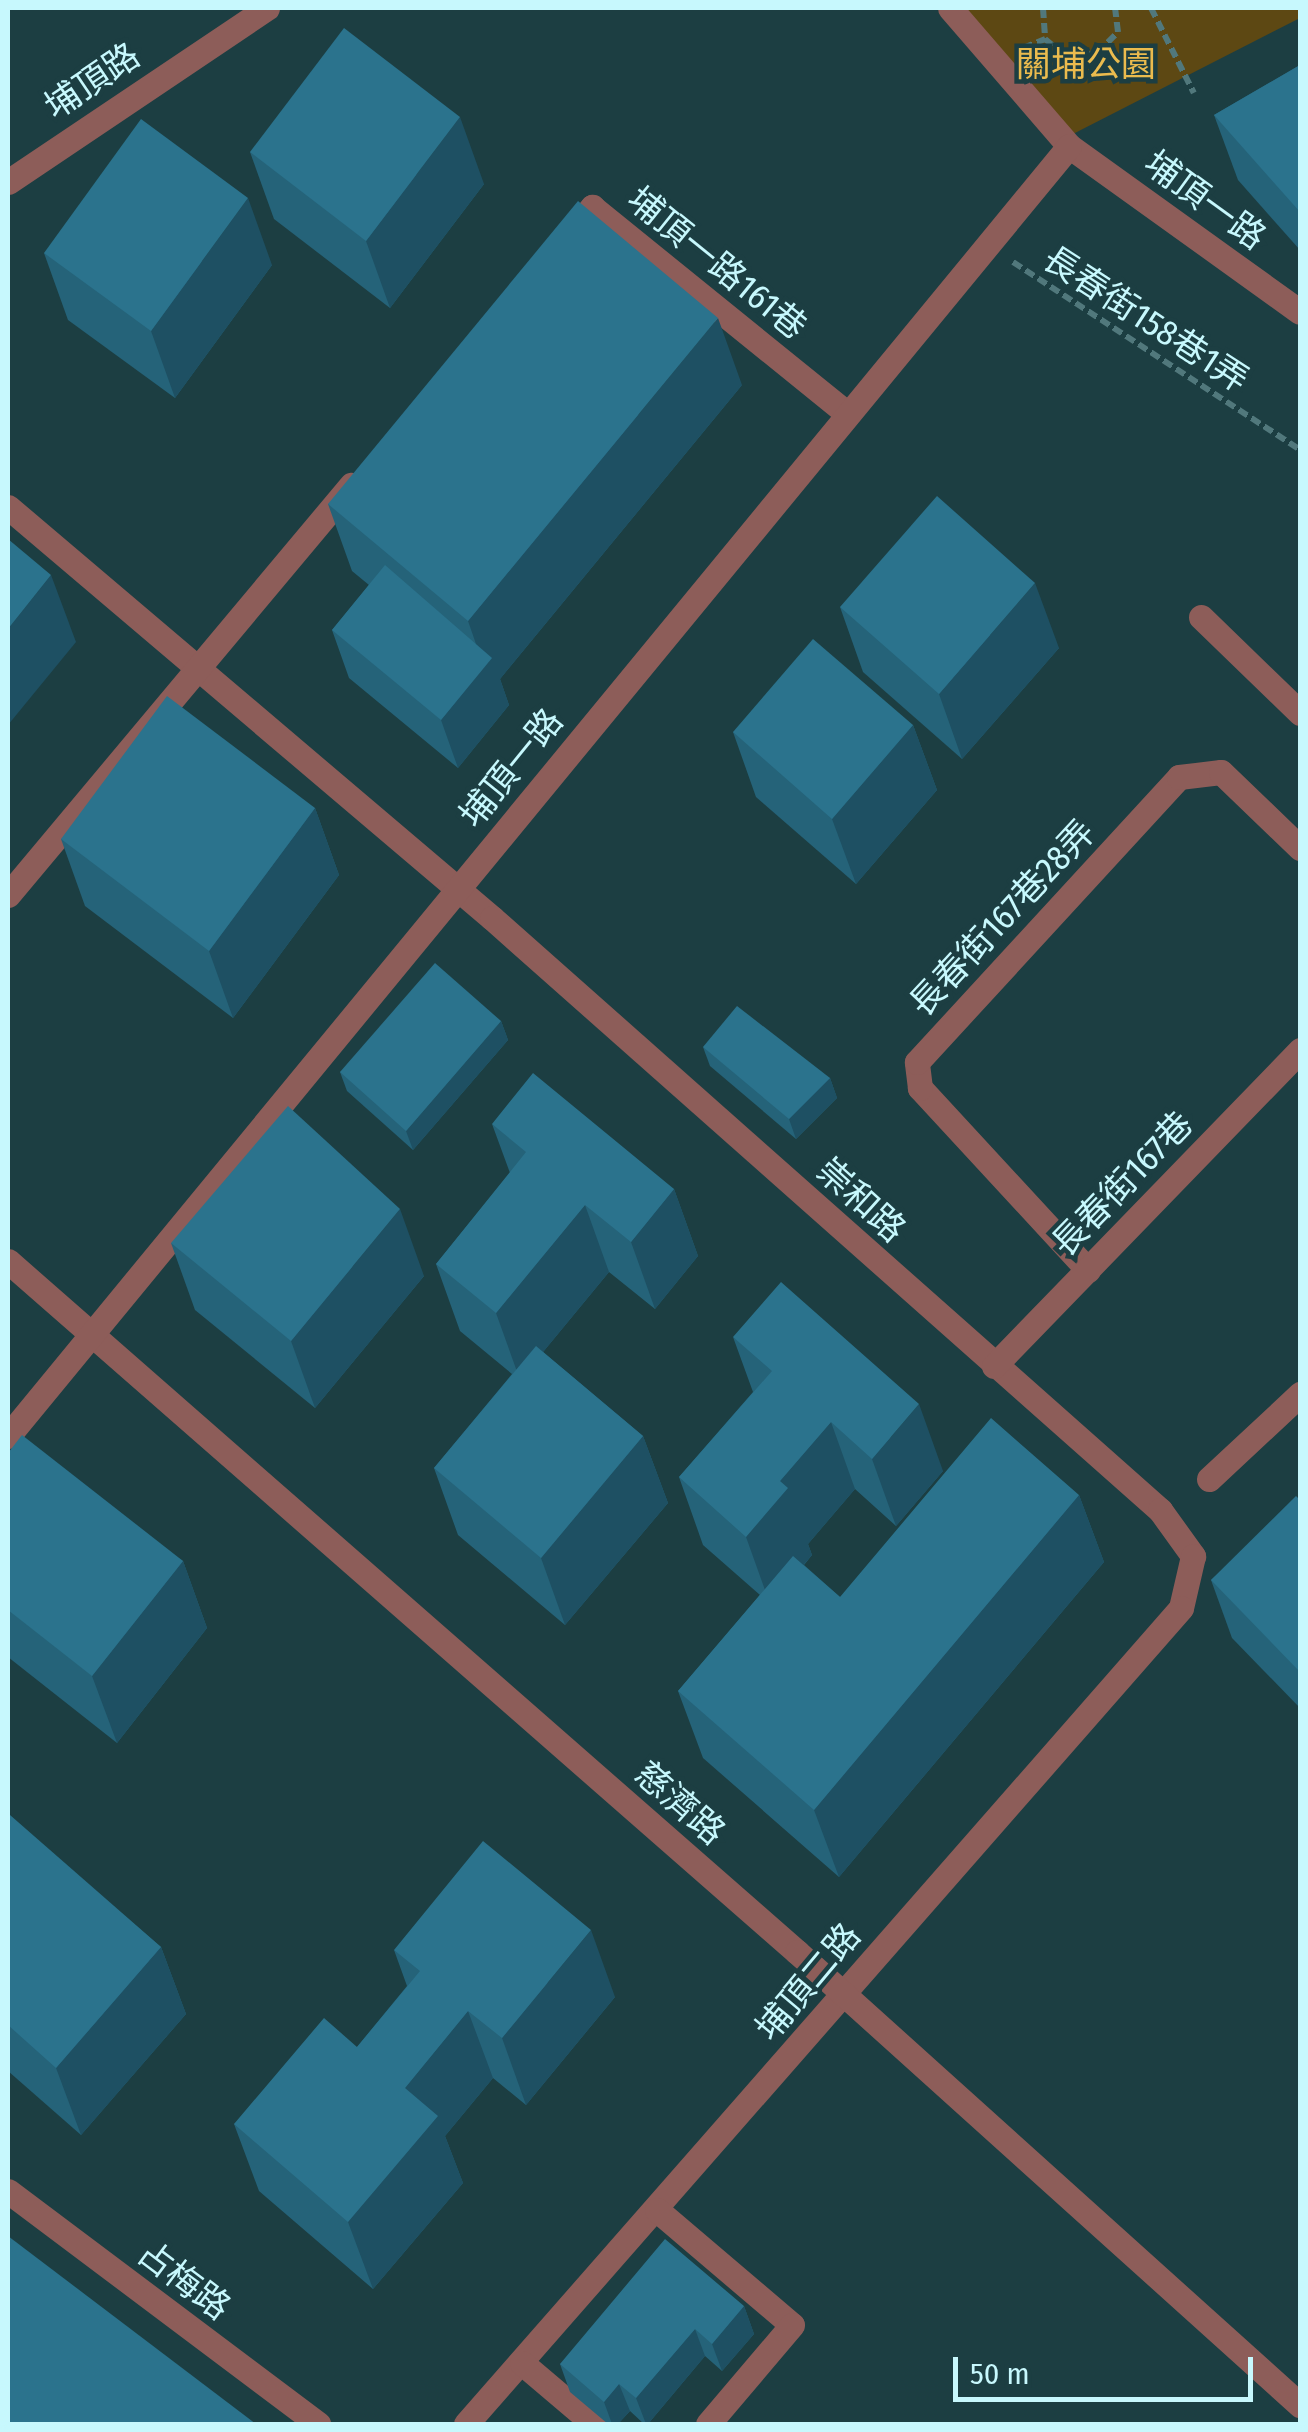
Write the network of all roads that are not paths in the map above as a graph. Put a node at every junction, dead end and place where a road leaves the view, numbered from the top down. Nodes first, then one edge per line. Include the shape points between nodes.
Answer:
1 (267, 8) edge
2 (950, 8) edge
3 (1069, 146) junction
4 (8, 182) edge
5 (554, 251) edge
6 (1300, 312) edge
7 (848, 414) junction
8 (375, 457) edge
9 (8, 507) edge
10 (1201, 617) dead end
11 (197, 663) junction
12 (1300, 713) edge
13 (1300, 848) edge
14 (455, 889) junction
15 (8, 895) edge
16 (1300, 1050) edge
17 (8, 1261) edge
18 (1088, 1270) junction
19 (90, 1334) junction
20 (994, 1366) junction
21 (1300, 1394) edge
22 (8, 1436) edge
23 (1209, 1479) dead end
24 (1191, 1579) joint
25 (844, 2000) junction
26 (8, 2191) edge
27 (657, 2210) junction
28 (522, 2363) junction
29 (1300, 2404) edge
30 (318, 2424) edge
31 (466, 2424) edge
32 (594, 2424) edge
33 (708, 2424) edge

1 - 4 street, 埔頂路
2 - 3 street, 埔頂一路
3 - 6 street, 埔頂一路
3 - 7 street, 埔頂一路
5 - 7 street, 埔頂一路161巷 via 592,207
7 - 14 street, 埔頂一路
8 - 11 street
9 - 11 street
10 - 12 street
11 - 14 street
11 - 15 street
13 - 18 street, 長春街167巷28弄 via 1221,772 1180,777 917,1062 920,1088
14 - 19 street, 埔頂一路
14 - 20 street, 崇和路
16 - 18 street, 長春街167巷
17 - 19 street, 慈濟路
18 - 20 street, 長春街167巷
19 - 22 street, 埔頂一路
19 - 25 street, 慈濟路
20 - 24 street, 崇和路 via 1183,1534 1194,1556
21 - 23 street
24 - 25 street, 埔頂二路 via 1181,1608
25 - 27 street, 埔頂二路
25 - 29 street, 慈濟路
26 - 30 street, 占梅路
27 - 28 street, 埔頂二路
27 - 33 street via 792,2325
28 - 31 street, 埔頂二路
28 - 32 street

